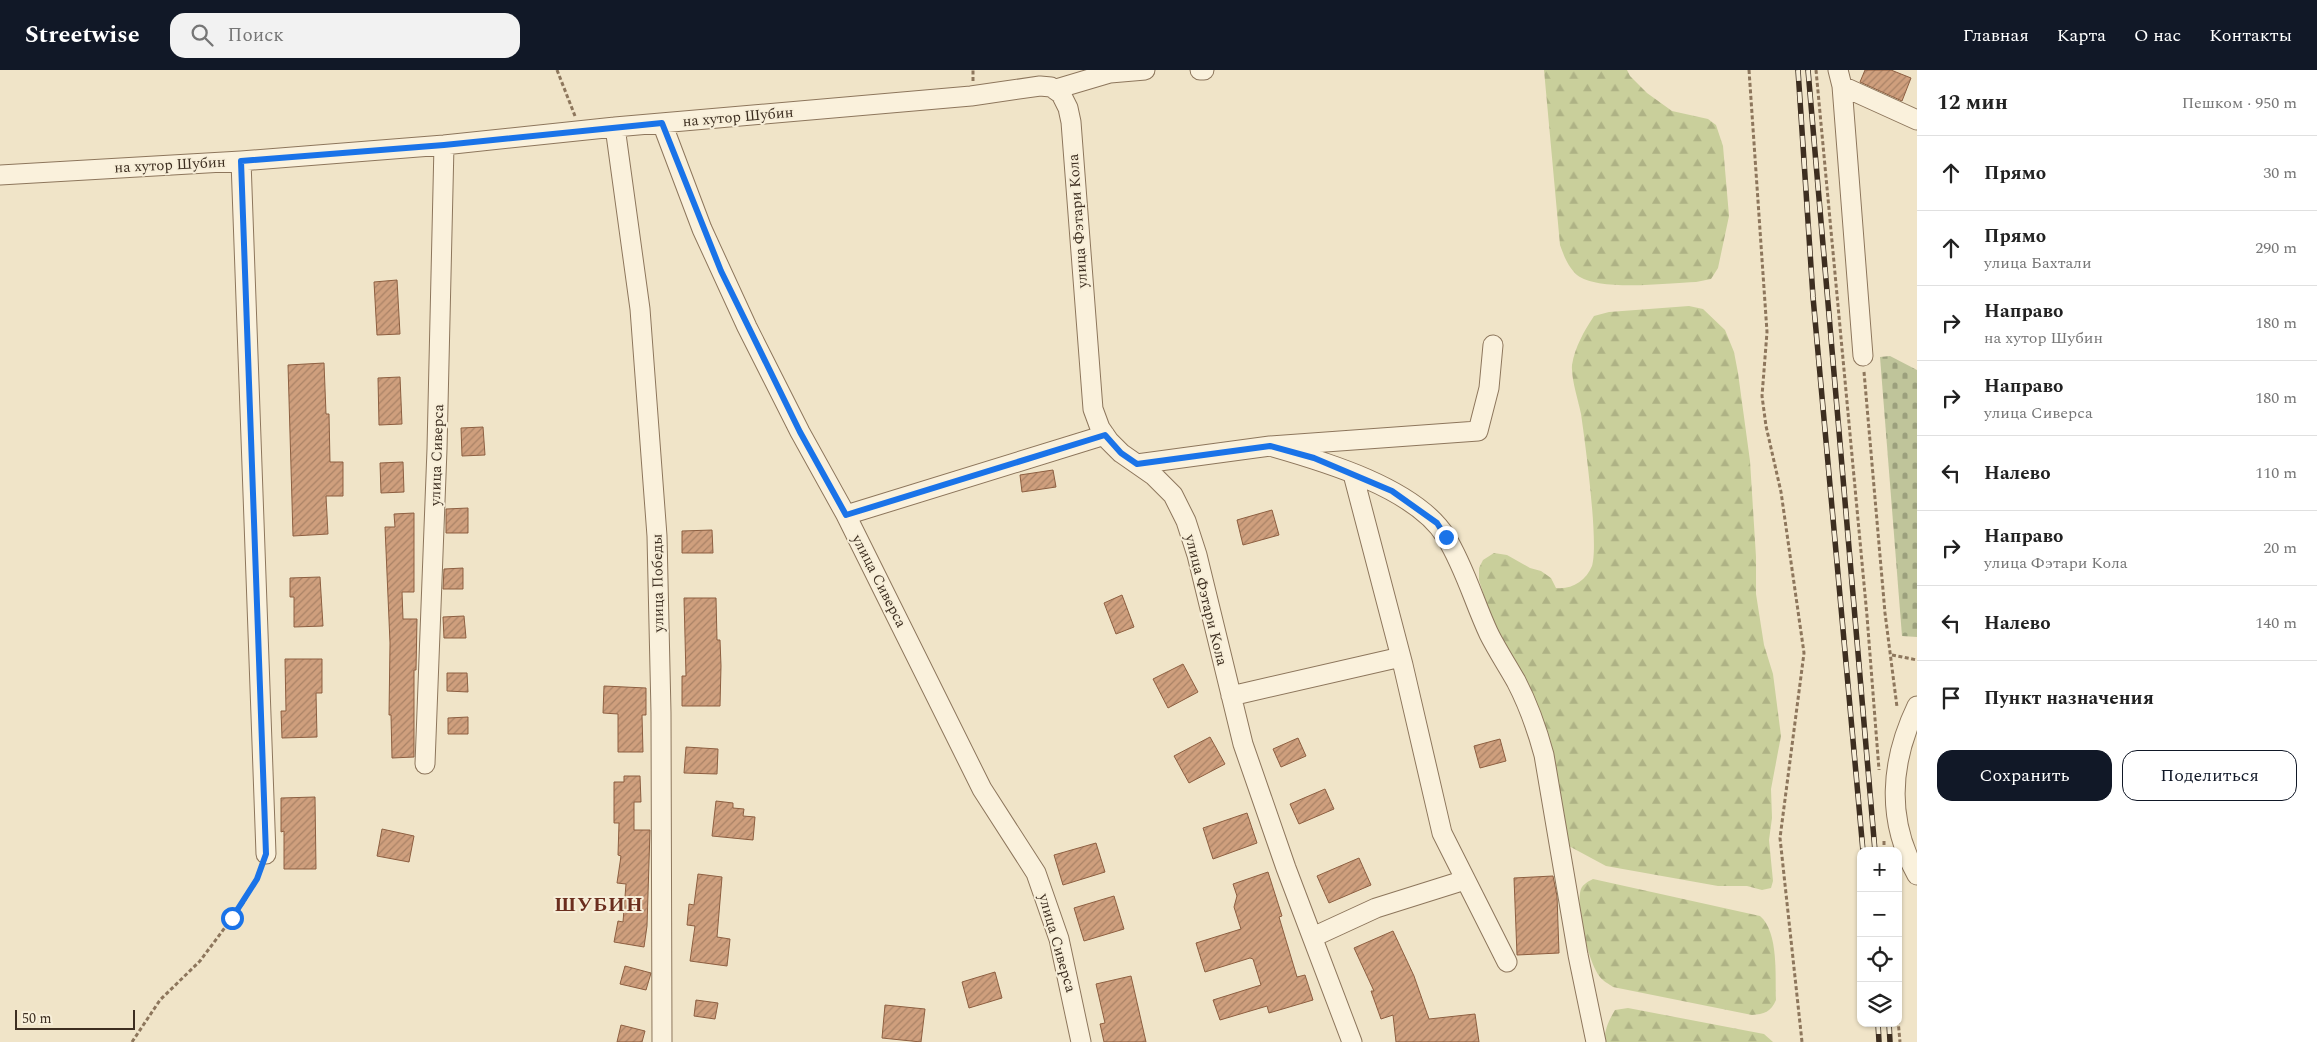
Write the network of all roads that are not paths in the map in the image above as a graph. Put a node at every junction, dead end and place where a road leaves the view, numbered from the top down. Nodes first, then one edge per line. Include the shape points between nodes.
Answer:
1 (1144, 70) edge
2 (1200, 70) edge
3 (1204, 70) edge
4 (1840, 78) edge
5 (1056, 89) junction
6 (1917, 120) edge
7 (662, 123) junction
8 (615, 127) junction
9 (444, 145) junction
10 (241, 161) junction
11 (0, 174) edge
12 (1493, 345) dead end
13 (1863, 356) road end
14 (1105, 435) junction
15 (1270, 446) junction
16 (1137, 464) junction
17 (1353, 474) junction
18 (846, 515) junction
19 (1401, 657) junction
20 (1230, 696) junction
21 (1917, 706) edge
22 (425, 764) dead end
23 (266, 854) road end
24 (1917, 875) edge
25 (1465, 880) junction
26 (1313, 937) junction
27 (1507, 962) dead end
28 (662, 1042) edge
29 (1081, 1042) edge
30 (1352, 1042) edge
31 (1596, 1042) edge

1 - 5 street, на хутор Шубин via 1110,74
2 - 3 street
4 - 6 street
4 - 13 street
5 - 7 street, на хутор Шубин via 1034,87 972,96
5 - 14 street, улица Фэтари Кола via 1064,99 1071,122 1090,392 1093,409
7 - 8 street, на хутор Шубин
7 - 18 street, улица Сиверса via 702,229 732,295 800,432
8 - 9 street, на хутор Шубин
8 - 28 street, улица Победы via 640,309 657,536
9 - 10 street, на хутор Шубин
9 - 22 street, улица Сиверса
10 - 11 street, на хутор Шубин
10 - 23 street
12 - 15 street via 1489,388 1478,431
14 - 16 street, улица Фэтари Кола via 1121,453
14 - 18 street
15 - 16 street
15 - 17 street via 1314,458
16 - 20 street, улица Фэтари Кола via 1173,495 1186,521
17 - 19 street
17 - 31 street via 1392,491 1437,523 1463,567 1489,633 1516,681 1544,755
18 - 29 street, улица Сиверса via 982,789 1036,873 1059,939
19 - 20 street
19 - 25 street via 1442,833
20 - 26 street, улица Фэтари Кола via 1243,744
21 - 24 street via 1907,728 1895,773 1898,827 1903,847
25 - 26 street via 1376,908
25 - 27 street
26 - 30 street, улица Фэтари Кола

